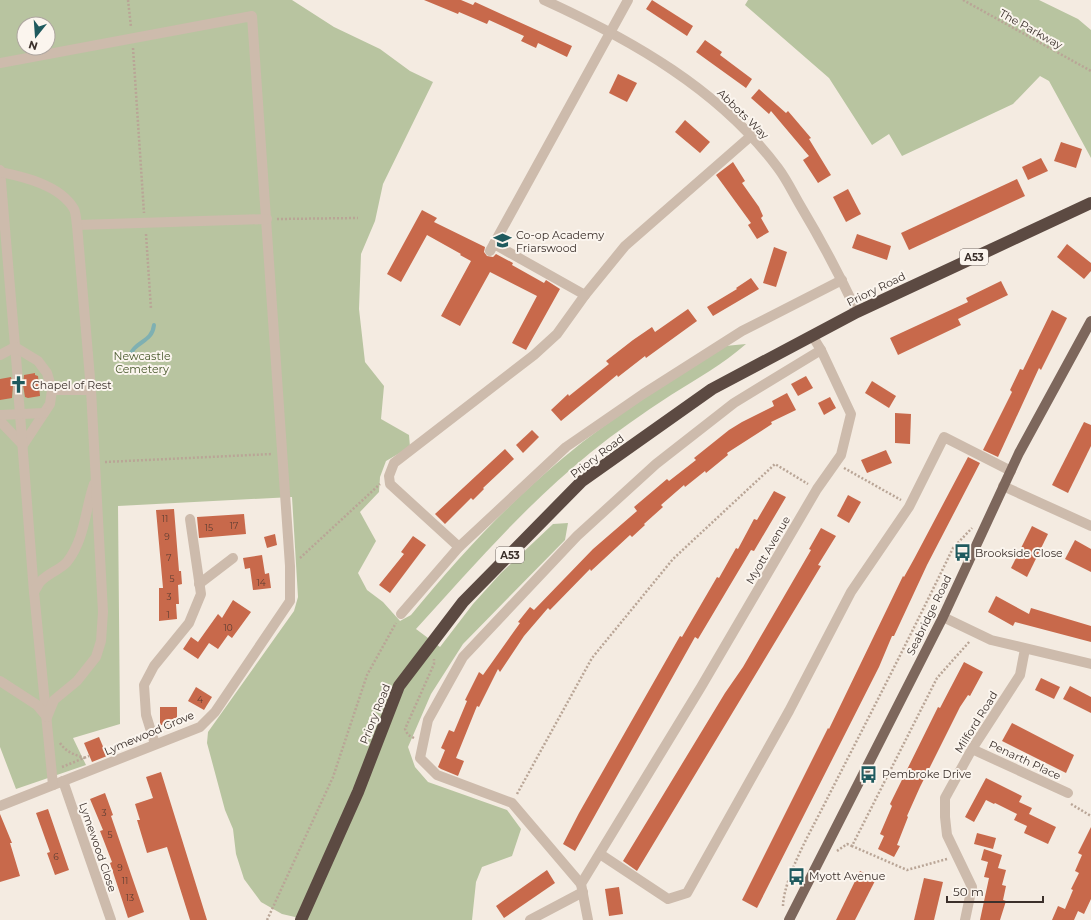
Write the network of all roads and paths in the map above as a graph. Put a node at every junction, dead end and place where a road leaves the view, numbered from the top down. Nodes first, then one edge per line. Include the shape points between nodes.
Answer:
1 (128, 0) edge
2 (544, 0) edge
3 (628, 0) edge
4 (963, 0) edge
5 (609, 33) junction
6 (132, 38) junction
7 (0, 63) edge
8 (1091, 71) edge
9 (752, 136) junction
10 (0, 171) edge
11 (1091, 203) edge
12 (358, 218) dead end
13 (267, 219) junction
14 (145, 223) junction
15 (77, 225) junction
16 (842, 280) junction
17 (585, 295) junction
18 (151, 309) dead end
19 (857, 312) junction
20 (1091, 321) edge
21 (813, 337) junction
22 (15, 347) junction
23 (821, 350) junction
24 (0, 355) edge
25 (52, 390) junction
26 (90, 390) junction
27 (44, 413) junction
28 (20, 414) junction
29 (0, 415) edge
30 (0, 421) edge
31 (23, 445) junction
32 (283, 454) junction
33 (95, 463) junction
34 (835, 464) junction
35 (1011, 471) junction
36 (389, 476) junction
37 (95, 478) junction
38 (1003, 486) junction
39 (817, 489) junction
40 (910, 504) junction
41 (190, 519) dead end
42 (988, 520) junction
43 (1091, 526) edge
44 (459, 547) junction
45 (234, 558) dead end
46 (290, 566) junction
47 (199, 584) junction
48 (34, 592) junction
49 (401, 614) joint
50 (943, 617) junction
51 (974, 632) junction
52 (1025, 649) junction
53 (426, 652) junction
54 (1091, 664) edge
55 (0, 681) edge
56 (48, 721) junction
57 (423, 742) junction
58 (156, 744) junction
59 (972, 749) junction
60 (90, 756) dead end
61 (85, 758) junction
62 (52, 771) junction
63 (58, 783) junction
64 (1068, 793) dead end
65 (512, 803) junction
66 (0, 806) edge
67 (600, 854) junction
68 (957, 856) junction
69 (582, 888) junction
70 (783, 911) dead end
71 (111, 920) edge
72 (267, 920) edge
73 (301, 920) edge
74 (530, 920) edge
75 (588, 920) edge
76 (789, 920) edge
77 (965, 920) edge

1 - 6 path
2 - 5 street, Abbots Way
3 - 5 street
4 - 8 path, The Parkway
5 - 9 street, Abbots Way via 667,66 706,94
5 - 17 street via 492,247
6 - 7 street
6 - 13 street, Lymewood Grove via 252,16
6 - 14 path
9 - 16 street, Abbots Way via 779,169
9 - 17 street via 625,246
10 - 15 street via 30,178 58,192 74,210
10 - 22 street, Lymewood Close
11 - 19 highway, Priory Road / A53
12 - 13 path
13 - 14 street
13 - 32 street, Lymewood Grove
14 - 15 street
14 - 18 path
15 - 26 street
16 - 19 street, Abbots Way
16 - 44 street via 742,331 573,442
17 - 36 street via 557,334 534,355 394,463
19 - 21 highway, Priory Road / A53
20 - 35 main road, Seabridge Road
21 - 23 street, Myott Avenue
21 - 53 highway, Priory Road / A53 via 712,389 582,481 463,602
22 - 24 street
22 - 25 street via 38,360 47,373
22 - 28 street, Lymewood Close
23 - 34 street, Myott Avenue via 851,414 841,455
23 - 57 street via 734,403 656,464 577,536 463,657 428,720
25 - 26 street
25 - 27 street via 50,404
26 - 33 street
27 - 28 street
27 - 31 street
28 - 29 street
28 - 31 street, Lymewood Close
30 - 31 street
31 - 48 street, Lymewood Close
32 - 33 path
32 - 46 street, Lymewood Grove
33 - 37 street
34 - 39 street, Myott Avenue
34 - 40 path
35 - 38 main road, Seabridge Road
35 - 40 street via 944,437
36 - 44 street via 390,484
36 - 46 path
37 - 48 street via 86,506 82,536 75,550 67,563 40,582
37 - 56 street via 103,612 101,641 90,666 54,700
38 - 42 main road, Seabridge Road
38 - 43 street
39 - 65 path via 775,464 674,559 592,658
39 - 67 street, Myott Avenue
40 - 67 street via 851,592 789,711 687,893 668,899
41 - 47 street
42 - 50 main road, Seabridge Road
42 - 70 path via 980,521 968,530 953,548 792,872 785,890
44 - 49 street
45 - 47 street
46 - 58 street, Lymewood Grove via 290,601 214,712 200,727
47 - 58 street via 201,594 189,623 154,666 144,685 146,715
48 - 56 street, Lymewood Close
49 - 72 path via 368,675 333,777
50 - 51 street
50 - 76 main road, Seabridge Road
51 - 52 street via 991,640
51 - 68 path via 969,642 937,678 852,846 907,870
52 - 54 street
52 - 59 street, Milford Road via 1020,675
53 - 57 path via 433,656 434,664 405,728 408,736
53 - 73 highway, Priory Road / A53 via 399,686 358,792
55 - 56 street via 37,705
56 - 61 path via 64,748
56 - 62 street, Lymewood Close
57 - 65 street via 420,758 437,775
58 - 63 street, Lymewood Grove
59 - 64 street, Penarth Place
59 - 68 street, Milford Road via 945,798 947,835
60 - 61 path
61 - 62 path
62 - 63 street, Lymewood Close
63 - 66 street, Lymewood Grove
63 - 71 street, Lymewood Close
65 - 69 street
67 - 69 street, Myott Avenue
68 - 77 street, Milford Road via 972,887
69 - 74 street, Myott Avenue
69 - 75 street

